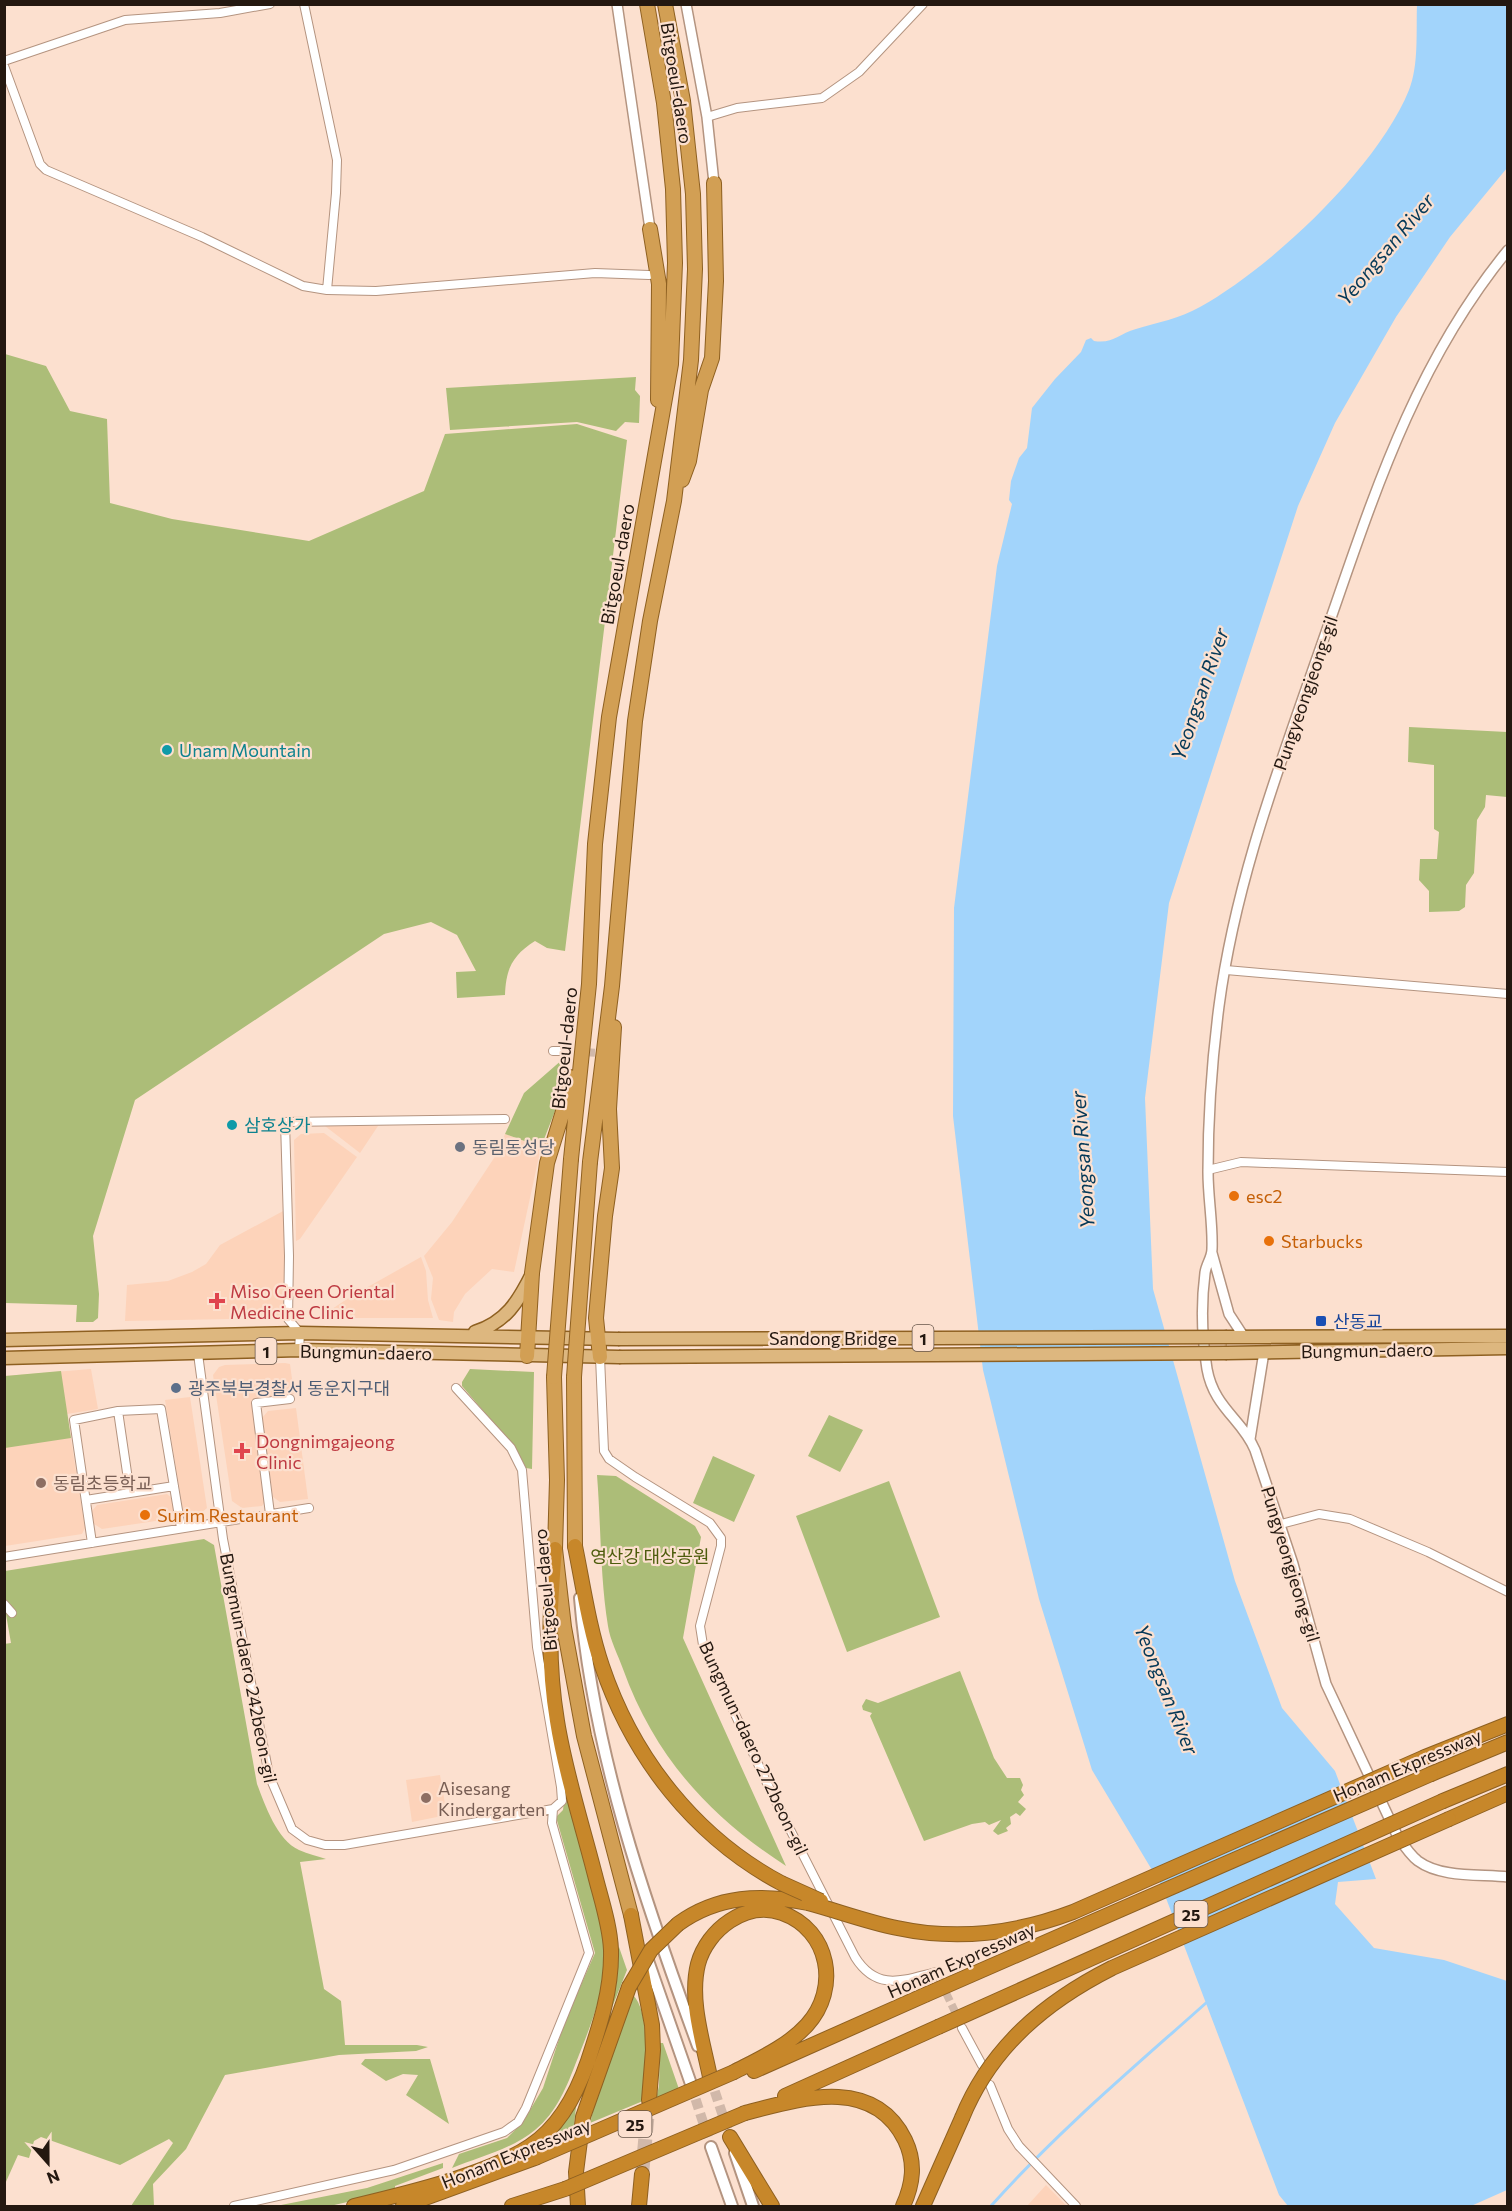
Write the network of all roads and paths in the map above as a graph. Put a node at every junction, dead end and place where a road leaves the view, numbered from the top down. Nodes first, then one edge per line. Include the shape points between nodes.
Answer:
1 (270, 4) edge
2 (304, 4) edge
3 (617, 4) edge
4 (647, 4) edge
5 (665, 4) edge
6 (686, 4) edge
7 (923, 4) edge
8 (4, 61) edge
9 (4, 66) edge
10 (707, 117) junction
11 (714, 183) joint
12 (650, 229) joint
13 (1508, 250) edge
14 (649, 275) dead end
15 (327, 290) junction
16 (657, 445) junction
17 (674, 501) junction
18 (1226, 970) junction
19 (589, 984) junction
20 (612, 986) junction
21 (1508, 994) edge
22 (553, 1051) dead end
23 (563, 1051) tunnel mouth
24 (505, 1119) dead end
25 (1208, 1170) junction
26 (1508, 1172) edge
27 (1212, 1253) junction
28 (532, 1273) junction
29 (300, 1333) junction
30 (467, 1335) junction
31 (1508, 1336) edge
32 (528, 1337) junction
33 (598, 1337) junction
34 (1227, 1337) joint
35 (1244, 1337) junction
36 (618, 1339) joint
37 (4, 1340) edge
38 (1508, 1348) edge
39 (299, 1350) junction
40 (1264, 1352) junction
41 (1227, 1353) joint
42 (198, 1354) junction
43 (527, 1356) junction
44 (600, 1357) junction
45 (619, 1357) joint
46 (4, 1358) edge
47 (456, 1389) dead end
48 (290, 1399) dead end
49 (118, 1411) junction
50 (1250, 1439) junction
51 (174, 1486) junction
52 (130, 1493) junction
53 (86, 1500) junction
54 (309, 1508) dead end
55 (270, 1514) junction
56 (221, 1522) junction
57 (1281, 1524) junction
58 (181, 1528) junction
59 (92, 1543) junction
60 (575, 1546) junction
61 (555, 1548) junction
62 (4, 1557) edge
63 (1508, 1592) edge
64 (4, 1604) edge
65 (12, 1613) dead end
66 (1508, 1724) edge
67 (1508, 1743) edge
68 (1508, 1774) edge
69 (1508, 1792) edge
70 (553, 1809) junction
71 (1508, 1877) edge
72 (842, 1911) junction
73 (632, 1915) junction
74 (936, 1972) dead end
75 (962, 2028) tunnel mouth
76 (982, 2065) dead end
77 (733, 2076) junction
78 (710, 2077) joint
79 (691, 2084) tunnel mouth
80 (990, 2085) dead end
81 (649, 2100) tunnel mouth
82 (745, 2113) junction
83 (730, 2138) joint
84 (711, 2147) tunnel mouth
85 (537, 2162) junction
86 (642, 2174) tunnel mouth
87 (234, 2206) edge
88 (354, 2206) edge
89 (404, 2206) edge
90 (428, 2206) edge
91 (512, 2206) edge
92 (578, 2206) edge
93 (639, 2206) edge
94 (732, 2206) edge
95 (753, 2206) edge
96 (772, 2206) edge
97 (903, 2206) edge
98 (924, 2206) edge
99 (1076, 2206) edge

1 - 8 street via 220,13 125,20
2 - 15 street via 337,160
3 - 12 street
4 - 16 highway, Bitgoeul-daero via 664,103 674,211 671,364
5 - 17 highway, Bitgoeul-daero via 683,101 693,194 695,269 691,360
6 - 10 street
7 - 10 street via 859,72 822,98 737,108
9 - 15 street via 40,165 46,171 202,237 303,286
10 - 11 street
11 - 17 highway via 716,281 712,358 701,390 689,461
12 - 16 highway via 659,284
13 - 18 street, Pungyeongjeong-gil via 1437,353 1390,450 1262,816 1237,907
14 - 15 street via 595,273 376,291
16 - 19 highway, Bitgoeul-daero via 609,717 595,844
17 - 20 highway, Bitgoeul-daero via 635,721
18 - 21 street
18 - 25 street, Pungyeongjeong-gil via 1216,1035
19 - 28 highway via 575,1040 569,1092 547,1163
19 - 61 highway, Bitgoeul-daero, bridge via 554,1377
20 - 33 highway via 612,1168 599,1275
20 - 60 highway, Bitgoeul-daero, bridge via 590,1162 574,1377
22 - 23 street
24 - 29 street via 285,1122 288,1319
25 - 26 street via 1241,1162
25 - 27 street, Pungyeongjeong-gil
27 - 35 street via 1229,1314
27 - 50 street, Pungyeongjeong-gil via 1205,1267 1204,1287 1207,1370 1215,1395
28 - 30 main road via 511,1311 490,1327
28 - 32 highway
29 - 30 main road, Bungmun-daero / 1
29 - 37 main road, Bungmun-daero / 1
29 - 39 street
30 - 32 main road, Bungmun-daero / 1
31 - 35 main road, Bungmun-daero / 1
32 - 33 main road, Bungmun-daero / 1
32 - 43 highway
33 - 36 main road, Bungmun-daero / 1
33 - 44 highway
34 - 35 main road, Bungmun-daero / 1
34 - 36 main road, Sandong Bridge / 1, bridge
38 - 40 main road, Bungmun-daero / 1
39 - 42 main road, Bungmun-daero / 1
39 - 43 main road, Bungmun-daero / 1
40 - 41 main road, Bungmun-daero / 1
40 - 50 street
41 - 45 main road, Sandong Bridge / 1, bridge
42 - 46 main road, Bungmun-daero / 1
42 - 56 street, Bungmun-daero 242beon-gil
43 - 44 main road, Bungmun-daero / 1
44 - 45 main road, Bungmun-daero / 1
44 - 74 street, Bungmun-daero 272beon-gil via 602,1440 609,1460 710,1523 721,1538 700,1626 703,1646 855,1957 862,1968 882,1980 906,1980
47 - 70 street via 511,1448 522,1470 537,1647 561,1787 562,1801
48 - 55 street via 256,1403
49 - 51 street via 161,1408
49 - 52 street
49 - 53 street via 74,1420
50 - 57 street, Pungyeongjeong-gil
51 - 52 street
51 - 58 street
52 - 53 street
53 - 59 street
54 - 55 street
55 - 56 street
56 - 58 street
56 - 70 street, Bungmun-daero 242beon-gil via 269,1775 292,1829 307,1840 344,1845
57 - 63 street via 1319,1514 1350,1519
57 - 71 street, Pungyeongjeong-gil via 1326,1684 1397,1835 1410,1854 1428,1866
58 - 59 street
59 - 62 street
60 - 72 highway, bridge via 601,1664 615,1702 636,1744 666,1787 706,1830 759,1871
60 - 78 main road, Bitgoeul-daero via 590,1670 612,1777 665,1955
61 - 73 highway, Bitgoeul-daero via 564,1627 584,1736
61 - 88 highway via 548,1628 550,1672 557,1722 611,1950 604,2012 566,2109 531,2146 405,2194
64 - 65 street
66 - 72 highway, bridge via 1073,1912 1014,1930 936,1935 895,1928
67 - 77 highway, Honam Expressway / 25, bridge
68 - 82 highway, 25, bridge
69 - 98 highway, bridge via 1066,1992 1020,2030 990,2066 962,2118
70 - 87 street via 552,1823 590,1953 518,2122 504,2132 394,2170
72 - 92 highway, bridge via 780,1898 733,1899 699,1911 678,1924 651,1950 629,1988 583,2117 576,2172
73 - 79 main road, Bitgoeul-daero
73 - 81 highway via 652,2025
75 - 76 street
77 - 78 highway via 791,2040 808,2025 823,2003 828,1982 826,1961 817,1940 800,1922 781,1912 737,1916 719,1927 706,1944 698,1964 695,1990
77 - 85 highway, Honam Expressway / 25
80 - 99 street via 1019,2146
82 - 91 highway, 25, bridge via 565,2189
82 - 97 highway via 810,2096 867,2103 893,2122 909,2149 913,2169
83 - 95 main road
83 - 96 highway
84 - 94 main road
85 - 89 highway
85 - 90 highway, Honam Expressway / 25
86 - 93 highway

